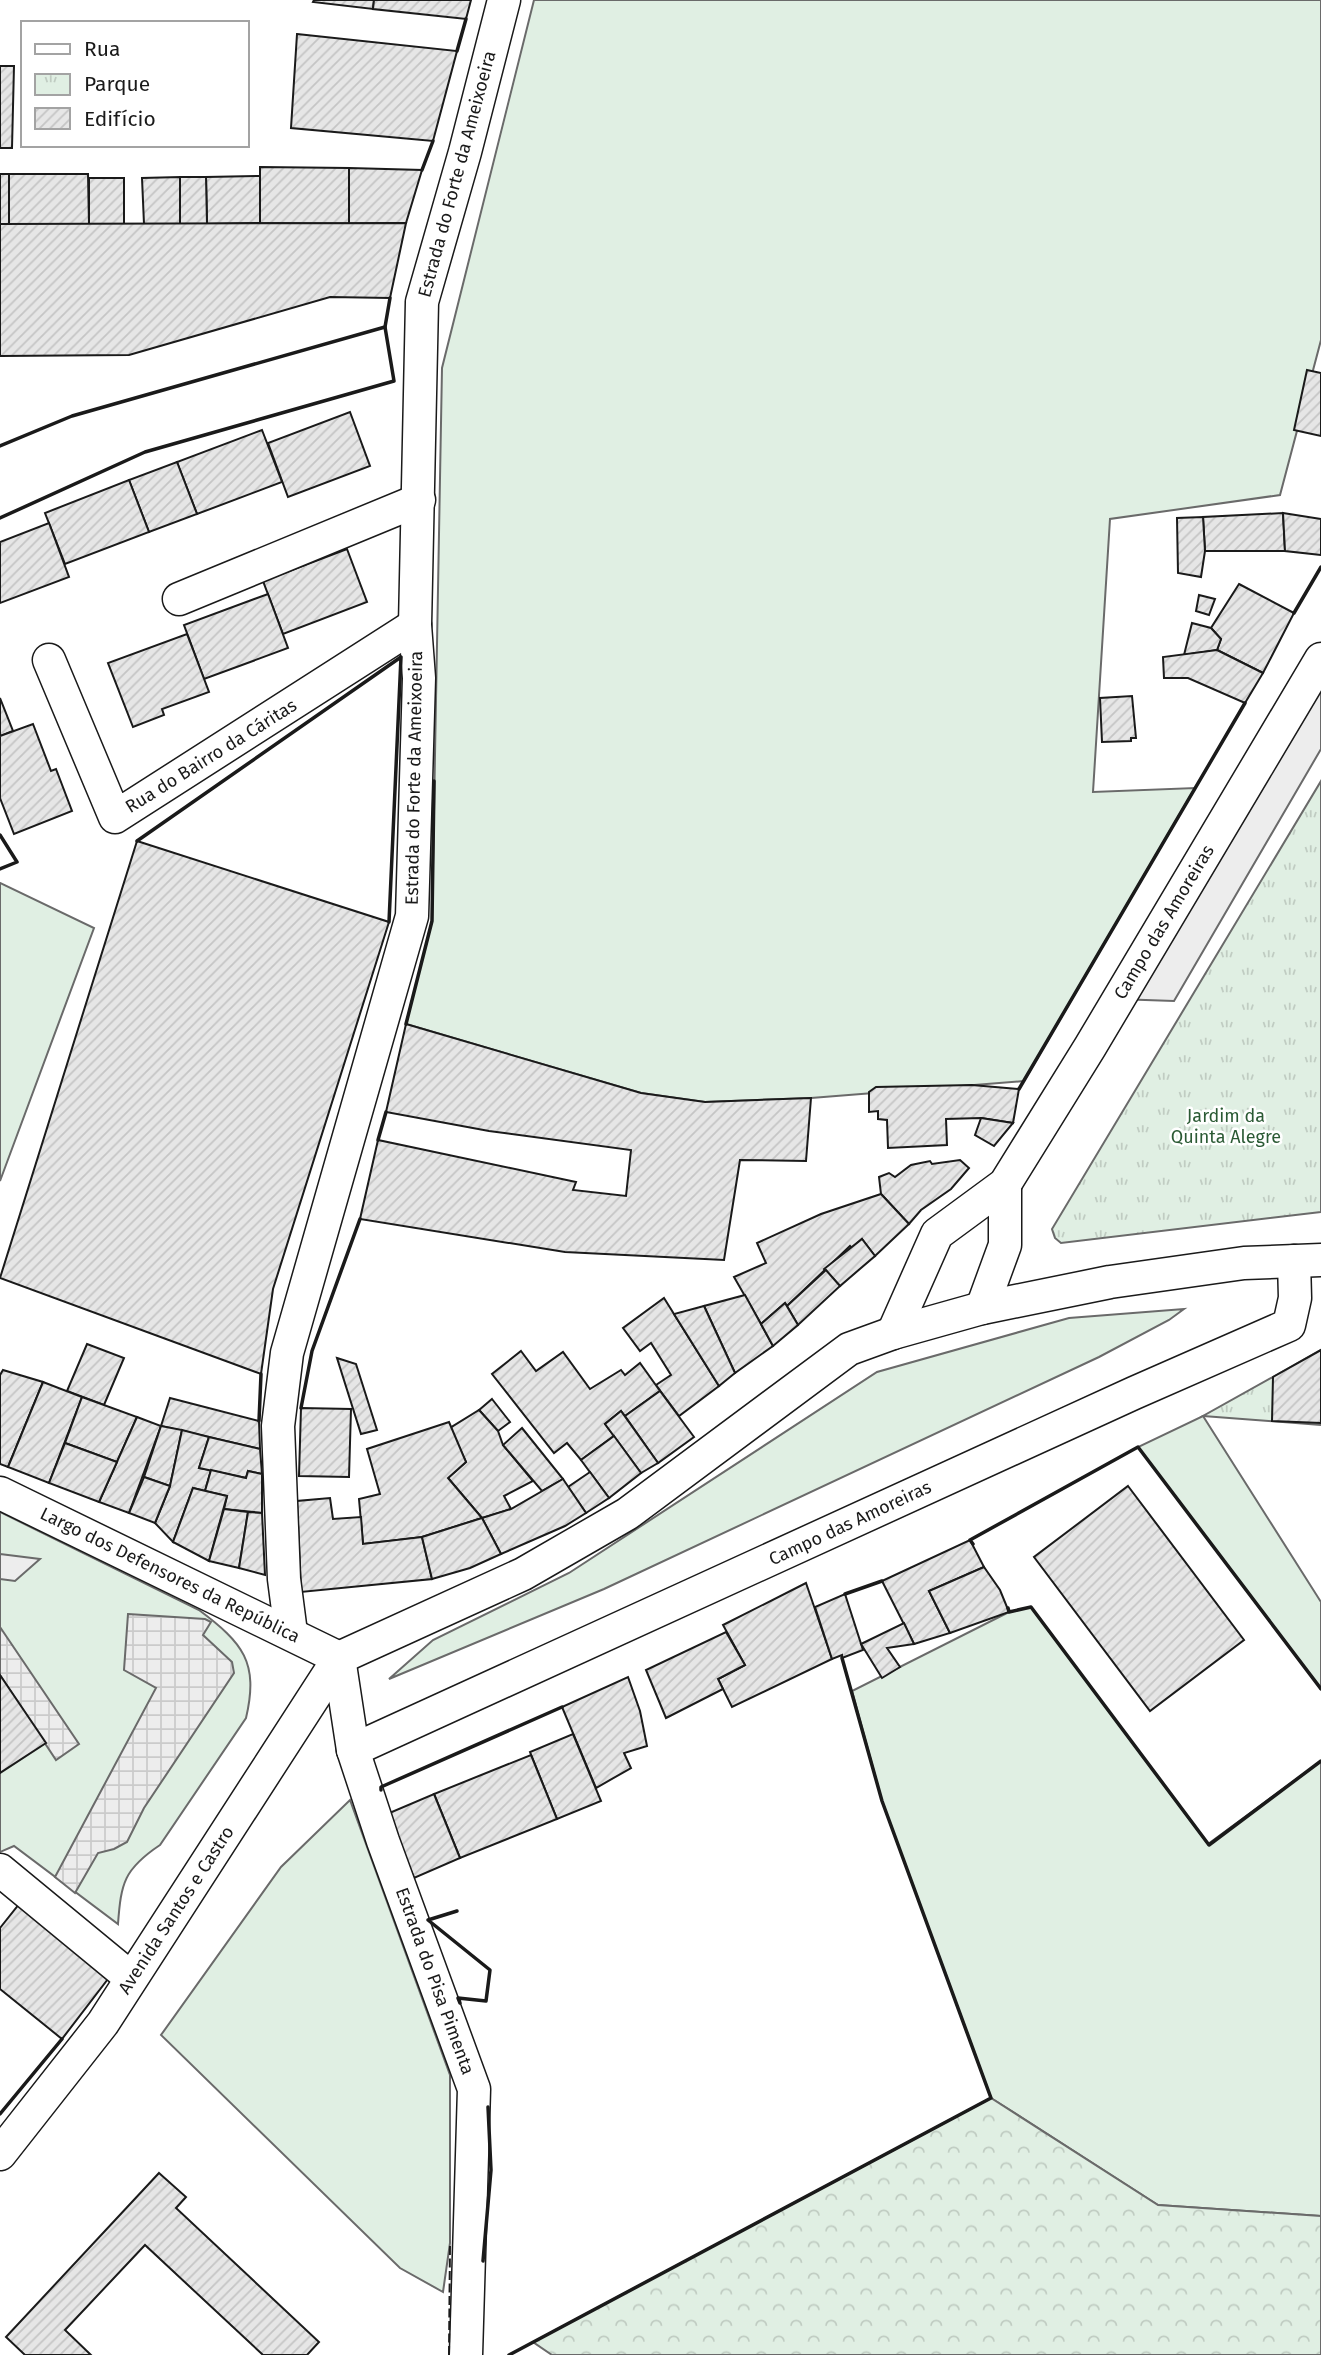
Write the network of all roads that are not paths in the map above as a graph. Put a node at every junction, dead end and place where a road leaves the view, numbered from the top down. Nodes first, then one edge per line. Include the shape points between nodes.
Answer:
1 (504, 0) edge
2 (419, 500) junction
3 (179, 599) dead end
4 (415, 625) junction
5 (1321, 659) edge
6 (49, 660) dead end
7 (1005, 1184) junction
8 (1308, 1260) edge
9 (982, 1308) junction
10 (893, 1333) junction
11 (0, 1493) edge
12 (291, 1633) junction
13 (339, 1658) junction
14 (353, 1750) junction
15 (0, 1870) edge
16 (131, 1978) junction
17 (0, 2154) edge
18 (466, 2355) edge

1 - 2 street, Estrada do Forte da Ameixoeira via 422,302
2 - 3 street
2 - 4 street, Estrada do Forte da Ameixoeira
4 - 6 street, Rua do Bairro da Cáritas via 115,817
4 - 12 street, Estrada do Forte da Ameixoeira via 419,678 412,916 287,1353 279,1414 284,1579
5 - 7 street, Campo das Amoreiras
7 - 9 street via 1005,1245
7 - 10 street, Campo das Amoreiras via 937,1234
8 - 9 street, Campo das Amoreiras via 1244,1263 1110,1282
8 - 14 street, Campo das Amoreiras via 1289,1325
9 - 10 street, Campo das Amoreiras
10 - 13 street, Campo das Amoreiras via 849,1349 627,1514 523,1574
11 - 12 street, Largo dos Defensores da República
12 - 13 street, Largo dos Defensores da República
13 - 14 street, Estrada do Pisa Pimenta
13 - 16 street, Avenida Santos e Castro
14 - 18 street, Estrada do Pisa Pimenta via 474,2089
15 - 16 street
16 - 17 street, Avenida Santos e Castro via 103,2022

